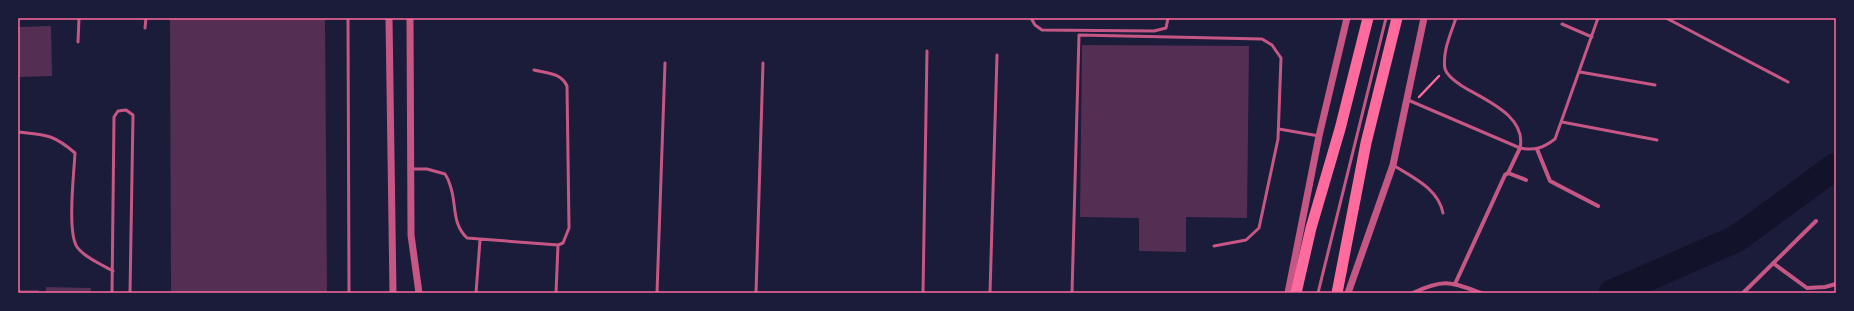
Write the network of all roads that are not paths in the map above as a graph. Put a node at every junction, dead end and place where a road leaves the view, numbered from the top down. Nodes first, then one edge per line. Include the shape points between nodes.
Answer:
1 (79, 18) edge
2 (146, 18) edge
3 (348, 18) edge
4 (389, 18) edge
5 (410, 18) edge
6 (1031, 18) edge
7 (1168, 18) edge
8 (1347, 18) edge
9 (1368, 18) edge
10 (1386, 18) edge
11 (1397, 18) edge
12 (1424, 18) edge
13 (1456, 18) edge
14 (1598, 18) edge
15 (1666, 18) edge
16 (1562, 24) dead end
17 (146, 28) dead end
18 (1592, 37) junction
19 (78, 42) dead end
20 (927, 51) dead end
21 (997, 55) dead end
22 (665, 63) dead end
23 (762, 63) dead end
24 (534, 70) dead end
25 (1580, 72) junction
26 (1788, 82) dead end
27 (1655, 84) dead end
28 (1410, 101) junction
29 (1562, 122) junction
30 (1279, 129) junction
31 (18, 132) edge
32 (1319, 136) junction
33 (1657, 140) dead end
34 (1520, 148) junction
35 (1537, 149) junction
36 (1392, 165) junction
37 (410, 169) junction
38 (1508, 173) junction
39 (1526, 180) dead end
40 (1598, 206) dead end
41 (1443, 213) dead end
42 (1816, 221) dead end
43 (480, 240) junction
44 (558, 246) junction
45 (1214, 246) dead end
46 (1773, 263) junction
47 (113, 271) junction
48 (1455, 284) junction
49 (1836, 284) edge
50 (112, 293) edge
51 (130, 293) edge
52 (349, 293) edge
53 (393, 293) edge
54 (419, 293) edge
55 (476, 293) edge
56 (556, 293) edge
57 (657, 293) edge
58 (756, 293) edge
59 (923, 293) edge
60 (990, 293) edge
61 (1072, 293) edge
62 (1288, 293) edge
63 (1296, 293) edge
64 (1318, 293) edge
65 (1337, 293) edge
66 (1348, 293) edge
67 (1413, 293) edge
68 (1481, 293) edge
69 (1743, 293) edge

1 - 19 lane
2 - 17 lane
3 - 52 lane
4 - 53 street
5 - 37 street
6 - 7 lane via 1034,25 1042,30 1154,31 1166,28
8 - 32 street
9 - 63 highway
10 - 64 lane
11 - 65 highway via 1366,143
12 - 28 street
13 - 34 lane via 1445,55 1445,70 1455,82 1515,120 1522,138
14 - 18 lane
15 - 26 lane
16 - 18 lane
18 - 25 lane
20 - 59 lane
21 - 60 lane
22 - 57 lane
23 - 58 lane
24 - 44 lane via 555,74 564,79 567,86 569,228 563,243
25 - 27 lane
25 - 29 lane
28 - 34 lane
28 - 36 street
29 - 33 lane
29 - 35 lane via 1555,139 1543,148
30 - 32 lane
30 - 45 lane via 1258,228 1246,240
30 - 61 lane via 1281,58 1272,45 1262,40 1079,35
31 - 47 lane via 47,135 60,140 75,153 72,228 76,245 80,251
32 - 62 street
34 - 35 lane
34 - 38 street
35 - 40 street via 1550,181
36 - 41 lane via 1428,187 1442,204
36 - 66 street
37 - 43 lane via 427,169 445,174 451,186 454,214 461,232 467,238
37 - 54 street via 411,234
38 - 39 street
38 - 48 street via 1504,175
42 - 46 street
43 - 44 lane
43 - 55 lane
44 - 56 lane
46 - 49 street via 1807,288
46 - 69 street
47 - 50 lane
47 - 51 lane via 114,117 118,111 126,110 133,115
48 - 67 street via 1432,284
48 - 68 street

